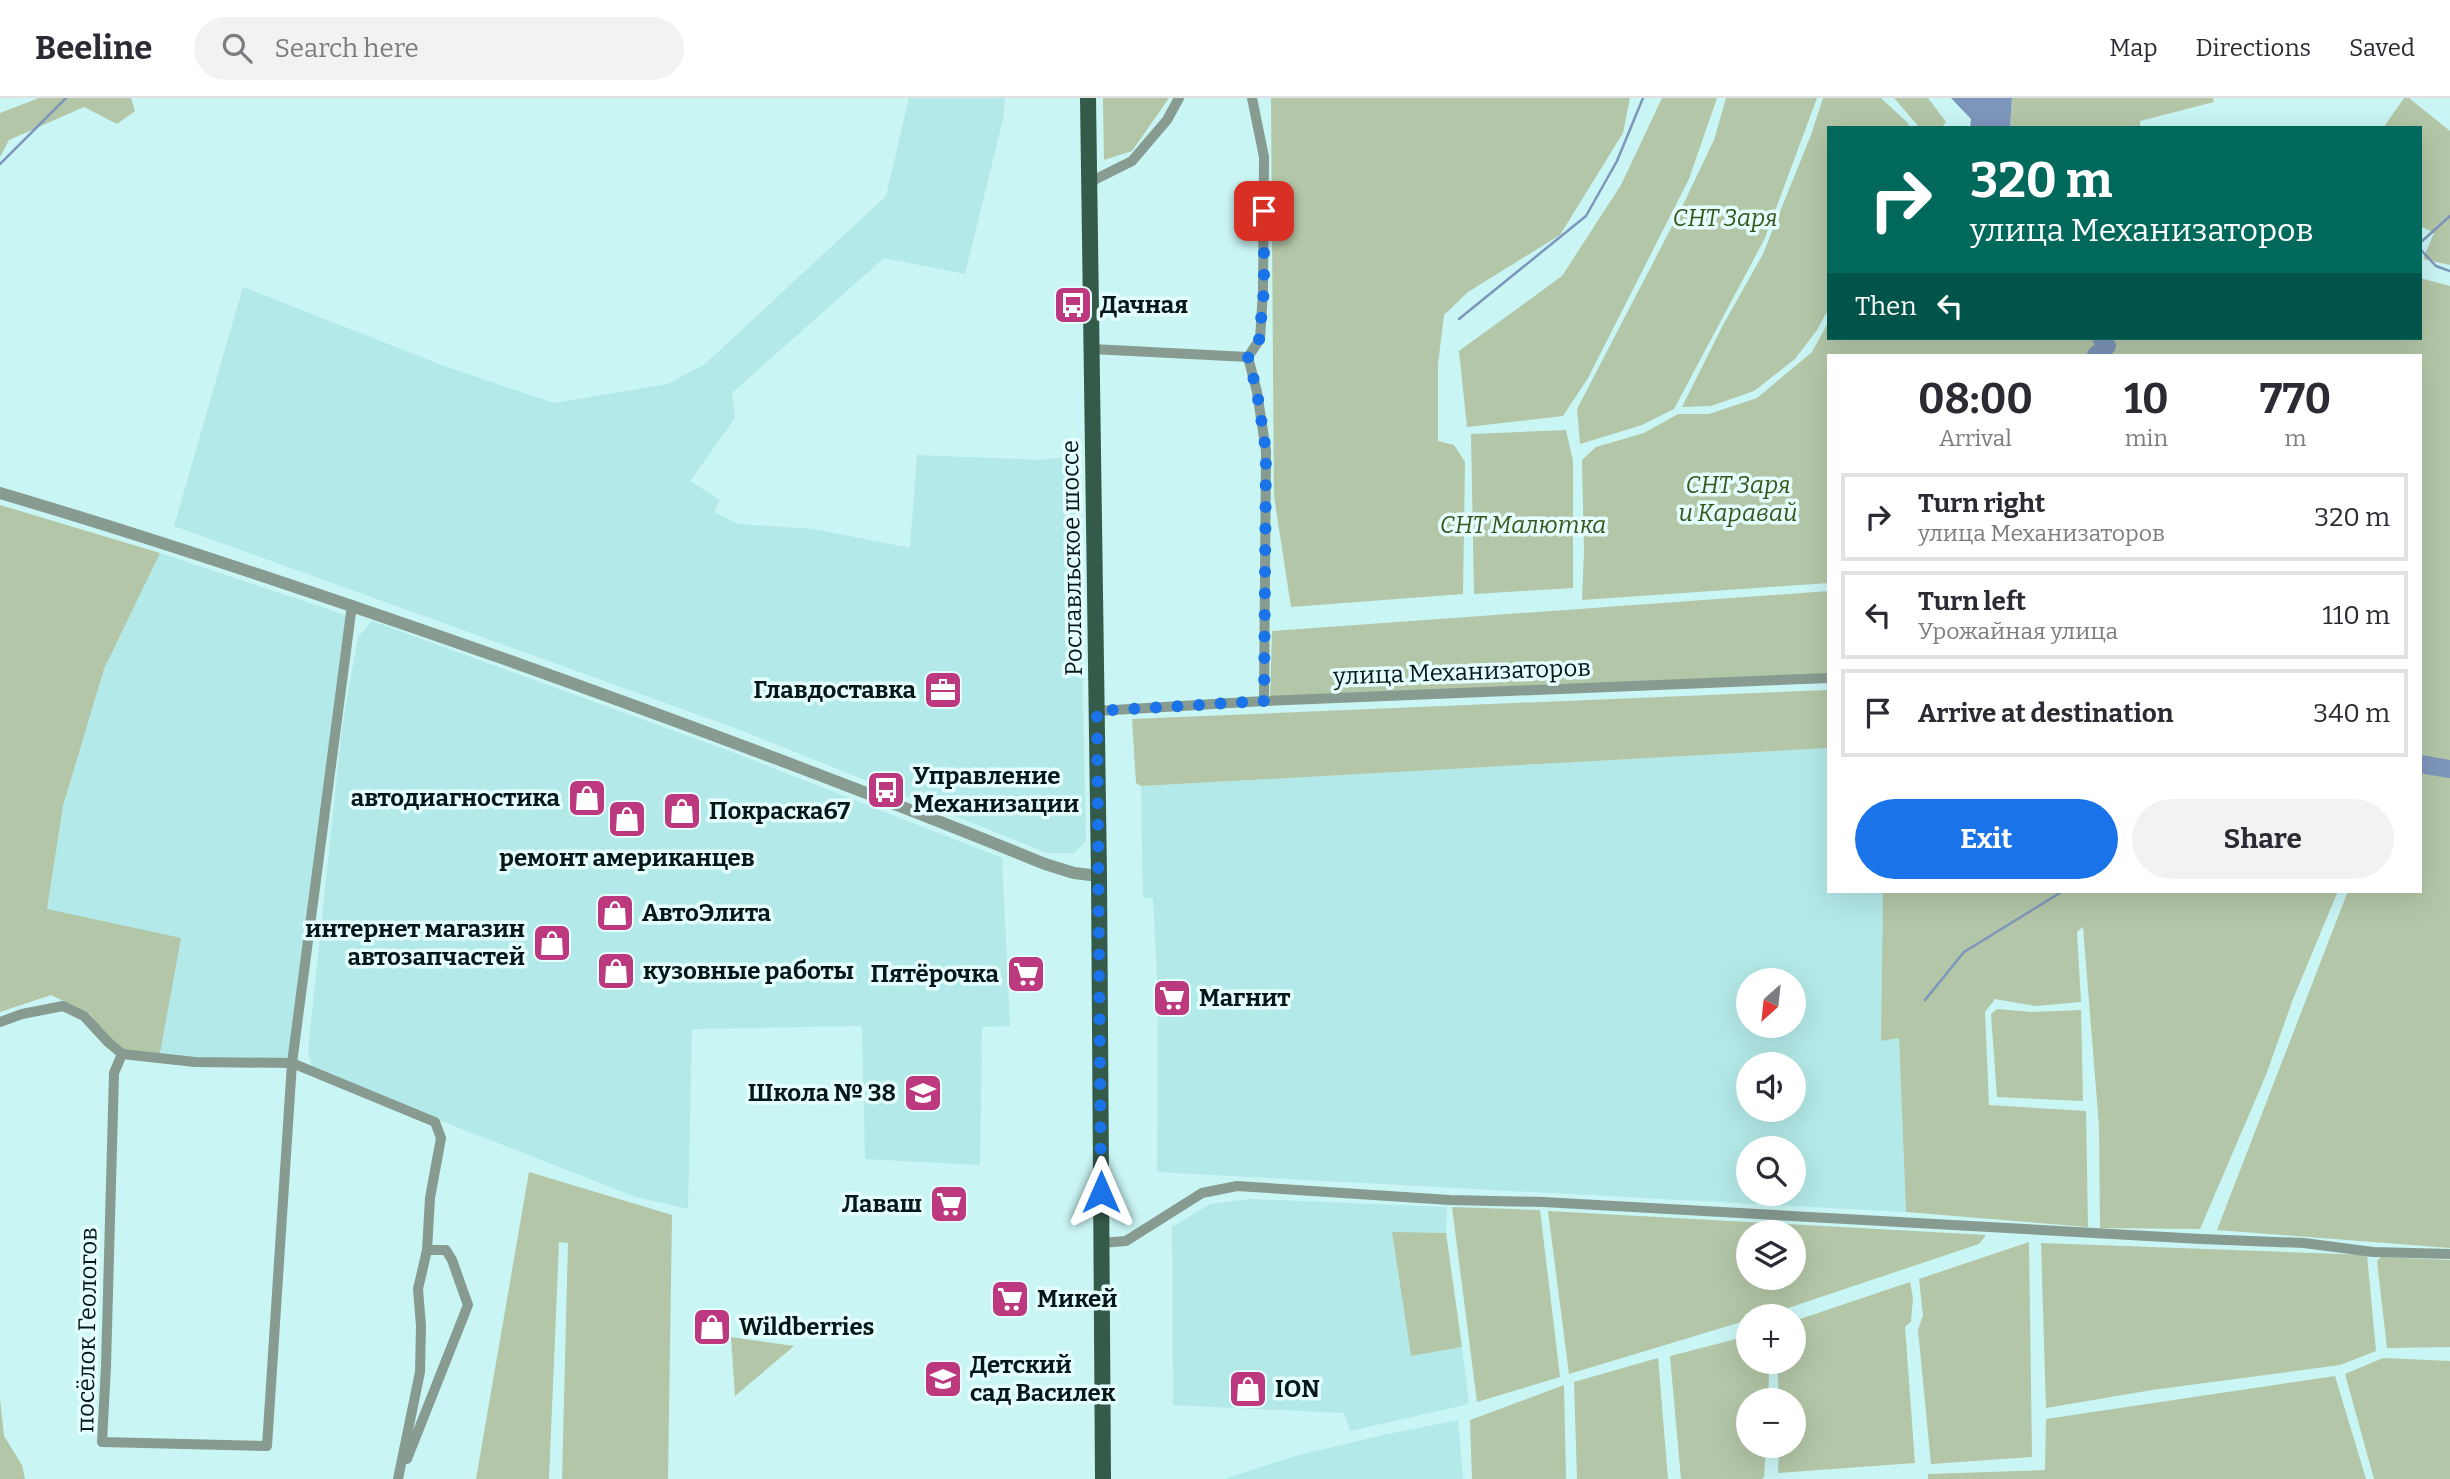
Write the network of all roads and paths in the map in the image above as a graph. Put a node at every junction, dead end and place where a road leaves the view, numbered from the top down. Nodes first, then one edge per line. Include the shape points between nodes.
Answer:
1 (1088, 98) edge
2 (1179, 98) edge
3 (1252, 98) edge
4 (1087, 183) junction
5 (1092, 349) junction
6 (1248, 357) junction
7 (0, 493) edge
8 (352, 605) junction
9 (1827, 678) edge
10 (1264, 701) junction
11 (1097, 711) junction
12 (1099, 876) junction
13 (0, 1022) edge
14 (122, 1054) junction
15 (292, 1063) junction
16 (1101, 1243) junction
17 (426, 1250) junction
18 (2450, 1254) edge
19 (398, 1479) edge
20 (1103, 1479) edge

1 - 4 main road, Рославльское шоссе
2 - 4 street via 1132,162
3 - 6 street via 1264,157 1264,290 1259,340
4 - 5 main road, Рославльское шоссе
5 - 6 street
5 - 11 main road, Рославльское шоссе
6 - 10 street via 1266,451
7 - 8 street
8 - 12 street via 754,750 1045,864
8 - 15 street
9 - 10 street, улица Механизаторов
10 - 11 street, улица Механизаторов
11 - 12 main road, Рославльское шоссе
12 - 16 main road, Рославльское шоссе
13 - 14 street via 63,1006 84,1016
14 - 15 street via 195,1062
14 - 15 street, посёлок Геологов via 114,1073 102,1442 267,1446
15 - 17 street via 435,1122 441,1138
16 - 18 street via 1126,1241 1202,1193 1237,1186 2304,1242 2373,1252
16 - 20 main road, Рославльское шоссе
17 - 19 street via 418,1289 420,1372
17 - 19 street via 446,1250 468,1305

